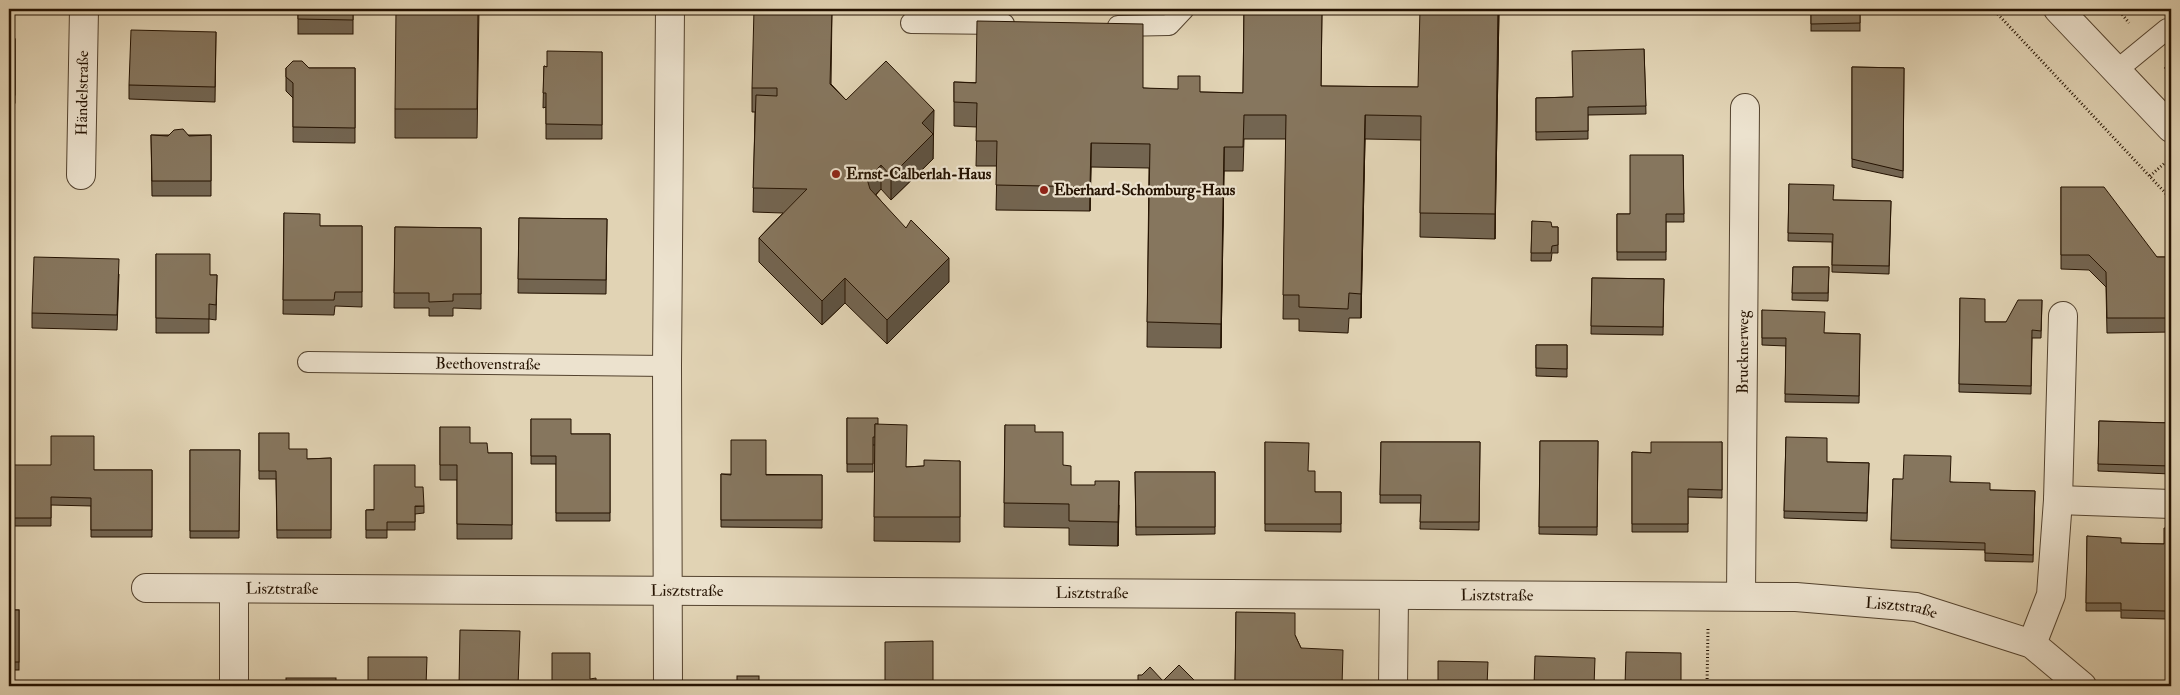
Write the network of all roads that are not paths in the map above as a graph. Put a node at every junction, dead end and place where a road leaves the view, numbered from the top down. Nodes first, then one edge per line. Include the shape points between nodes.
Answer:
1 (84, 9) edge
2 (670, 9) edge
3 (1184, 9) edge
4 (2058, 9) edge
5 (911, 23) dead end
6 (1020, 25) edge
7 (1098, 26) edge
8 (2167, 29) dead end
9 (2117, 70) junction
10 (1745, 108) dead end
11 (2171, 128) edge
12 (81, 175) dead end
13 (2063, 316) dead end
14 (308, 362) dead end
15 (667, 366) junction
16 (2058, 500) junction
17 (2171, 504) edge
18 (146, 588) dead end
19 (234, 589) junction
20 (668, 592) junction
21 (1394, 596) junction
22 (1742, 596) junction
23 (2032, 644) junction
24 (234, 686) edge
25 (668, 686) edge
26 (1393, 686) edge
27 (2082, 686) edge

1 - 12 street, Händelstraße
2 - 15 street
3 - 7 lane via 1169,25
4 - 9 street
5 - 6 lane
8 - 9 lane
9 - 11 street
10 - 22 street, Brucknerweg
13 - 16 street
14 - 15 lane, Beethovenstraße
15 - 20 street
16 - 17 street
16 - 23 street via 2051,595
18 - 19 street, Lisztstraße
19 - 20 street, Lisztstraße
19 - 24 street
20 - 21 street, Lisztstraße
20 - 25 street
21 - 22 street, Lisztstraße
21 - 26 street
22 - 23 street, Lisztstraße via 1916,607
23 - 27 street, Lisztstraße

